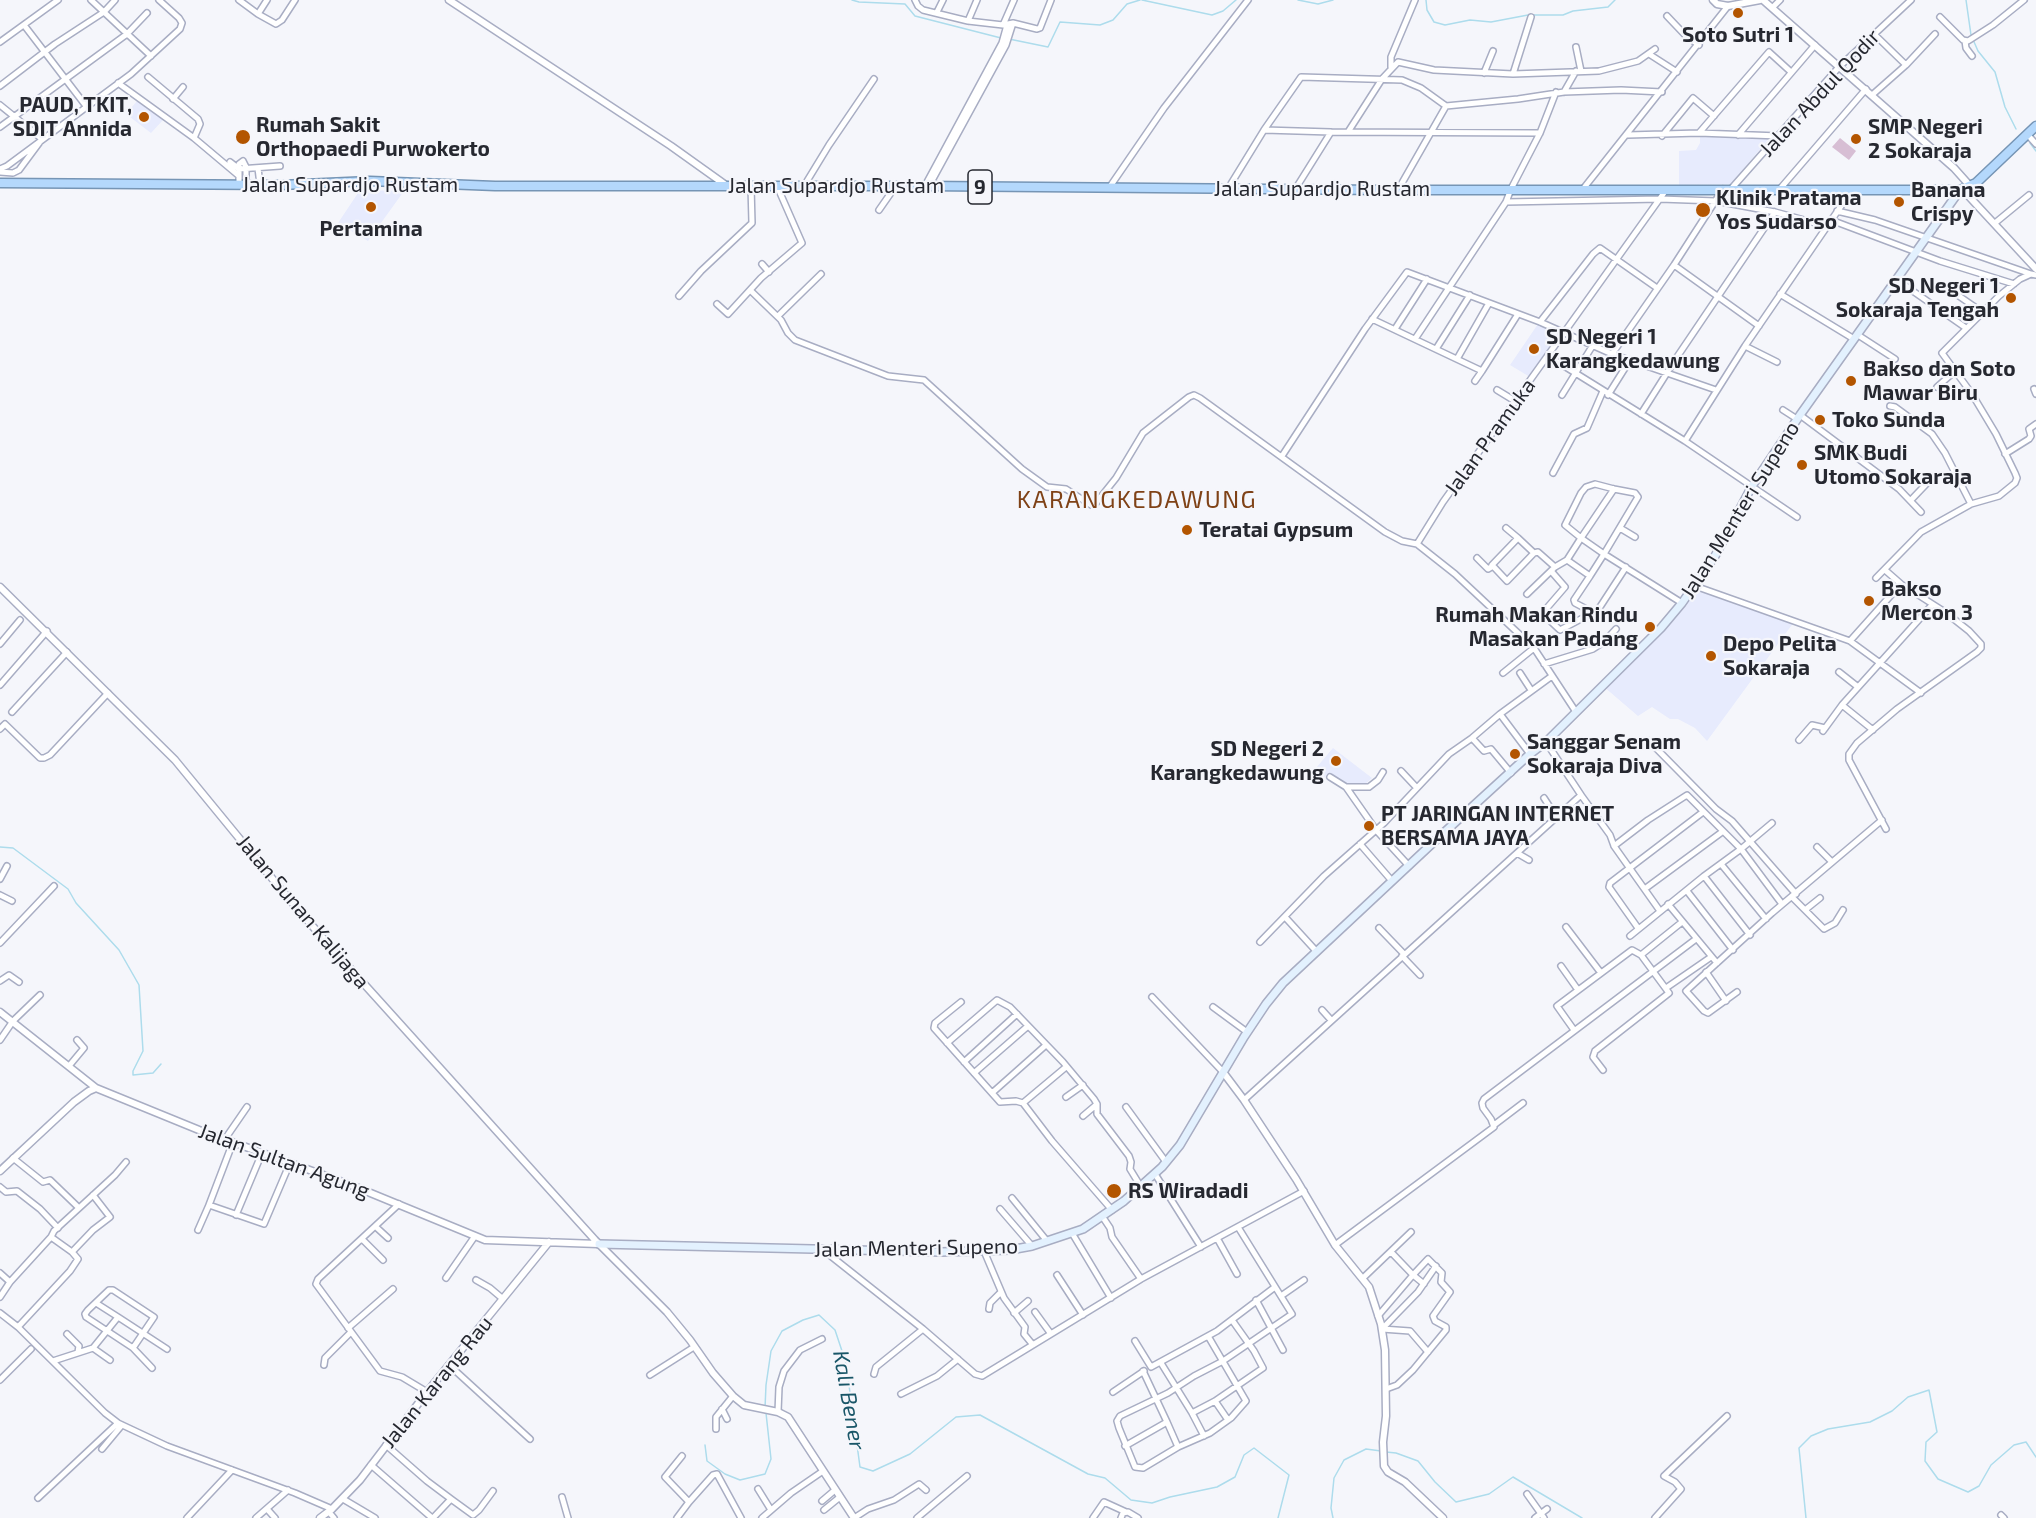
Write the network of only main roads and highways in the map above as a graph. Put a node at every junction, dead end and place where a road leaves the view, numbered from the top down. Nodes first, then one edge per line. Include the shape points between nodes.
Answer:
1 (2036, 126) edge
2 (0, 183) edge
3 (1965, 189) junction
4 (599, 1244) road end

1 - 3 highway
2 - 3 highway, Jalan Supardjo Rustam / 9
3 - 4 main road, Jalan Menteri Supeno via 1798,417 1752,486 1715,556 1682,603 1546,742 1283,983 1247,1032 1180,1144 1155,1174 1112,1210 1072,1233 1010,1250

